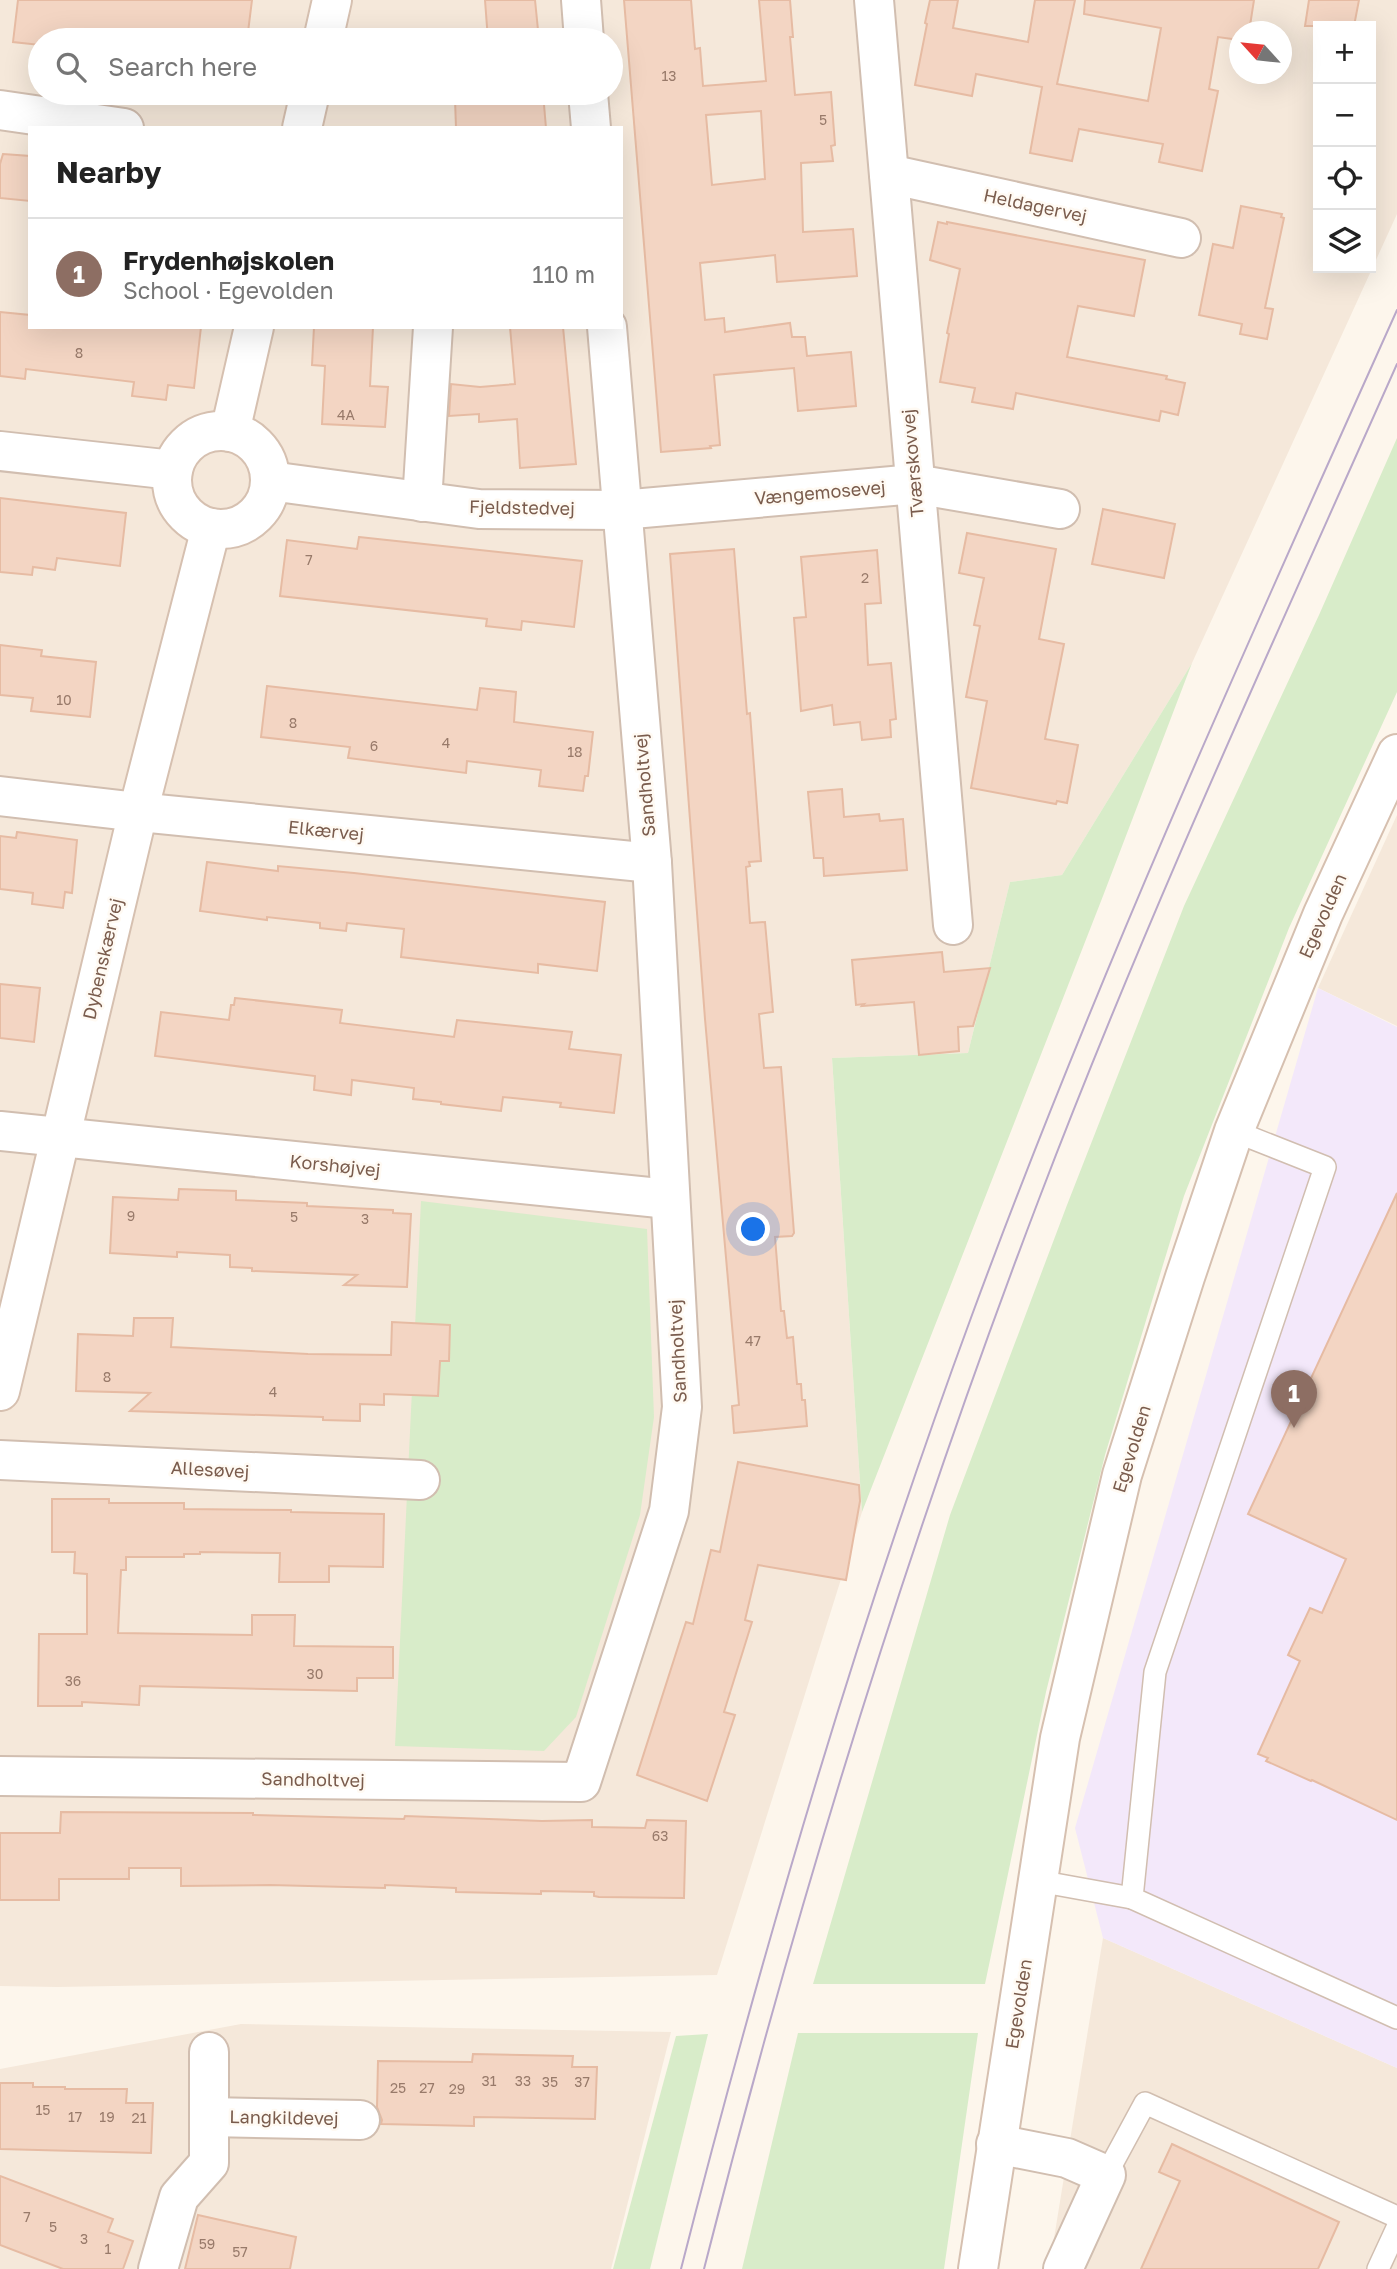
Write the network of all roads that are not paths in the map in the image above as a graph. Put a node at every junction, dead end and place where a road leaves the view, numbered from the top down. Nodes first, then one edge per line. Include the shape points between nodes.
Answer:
1 (332, 0) edge
2 (581, 0) edge
3 (874, 0) edge
4 (326, 28) edge
5 (583, 28) edge
6 (307, 105) edge
7 (589, 105) edge
8 (0, 110) edge
9 (110, 126) edge
10 (302, 126) edge
11 (591, 126) edge
12 (889, 174) junction
13 (1181, 238) dead end
14 (254, 329) edge
15 (433, 329) edge
16 (607, 329) edge
17 (230, 432) junction
18 (0, 451) edge
19 (173, 470) junction
20 (270, 481) junction
21 (915, 484) junction
22 (422, 502) junction
23 (1060, 509) dead end
24 (621, 510) junction
25 (211, 528) junction
26 (1392, 778) edge
27 (0, 796) edge
28 (138, 812) junction
29 (652, 863) junction
30 (953, 925) dead end
31 (0, 1131) edge
32 (1234, 1131) junction
33 (60, 1139) junction
34 (669, 1199) junction
35 (0, 1391) edge
36 (0, 1461) edge
37 (420, 1480) dead end
38 (0, 1776) edge
39 (1038, 1881) junction
40 (1132, 1898) junction
41 (1397, 2018) edge
42 (209, 2052) dead end
43 (209, 2117) junction
44 (360, 2120) dead end
45 (996, 2144) junction
46 (1106, 2175) junction
47 (1397, 2217) edge
48 (1397, 2228) edge
49 (158, 2269) edge
50 (978, 2269) edge
51 (1063, 2269) edge
52 (1378, 2269) edge

1 - 4 street
2 - 5 street
3 - 12 street, Tværskovvej
6 - 10 street
7 - 11 street
8 - 9 street
12 - 13 street, Heldagervej
12 - 21 street, Tværskovvej
14 - 17 street
15 - 22 street
16 - 24 street, Sandholtvej
17 - 19 street via 200,435 183,450
17 - 20 street via 259,449
18 - 19 street
19 - 25 street via 174,495 180,507
20 - 22 street, Fjeldstedvej
20 - 25 street via 255,515 234,527
21 - 23 street, Vængemosevej
21 - 24 street, Vængemosevej
21 - 30 street, Tværskovvej
22 - 24 street, Fjeldstedvej via 479,509
24 - 29 street, Sandholtvej
25 - 28 street, Dybenskærvej
26 - 32 street, Egevolden via 1318,926
27 - 28 street, Elkærvej
28 - 29 street, Elkærvej
28 - 33 street, Dybenskærvej
29 - 34 street, Sandholtvej
31 - 33 street, Korshøjvej
32 - 39 street, Egevolden via 1122,1475 1060,1738
32 - 40 lane via 1325,1167 1155,1672
33 - 34 street, Korshøjvej
33 - 35 street, Dybenskærvej
34 - 38 street, Sandholtvej via 682,1407 669,1511 581,1782
36 - 37 street, Allesøvej
39 - 40 lane
39 - 45 street, Egevolden
40 - 41 lane
42 - 43 street, Langkildevej
43 - 44 street, Langkildevej
43 - 49 street, Langkildevej via 209,2163 179,2197
45 - 46 street via 1067,2158
45 - 50 street, Egevolden
46 - 47 lane via 1145,2103
46 - 51 street
48 - 52 lane

